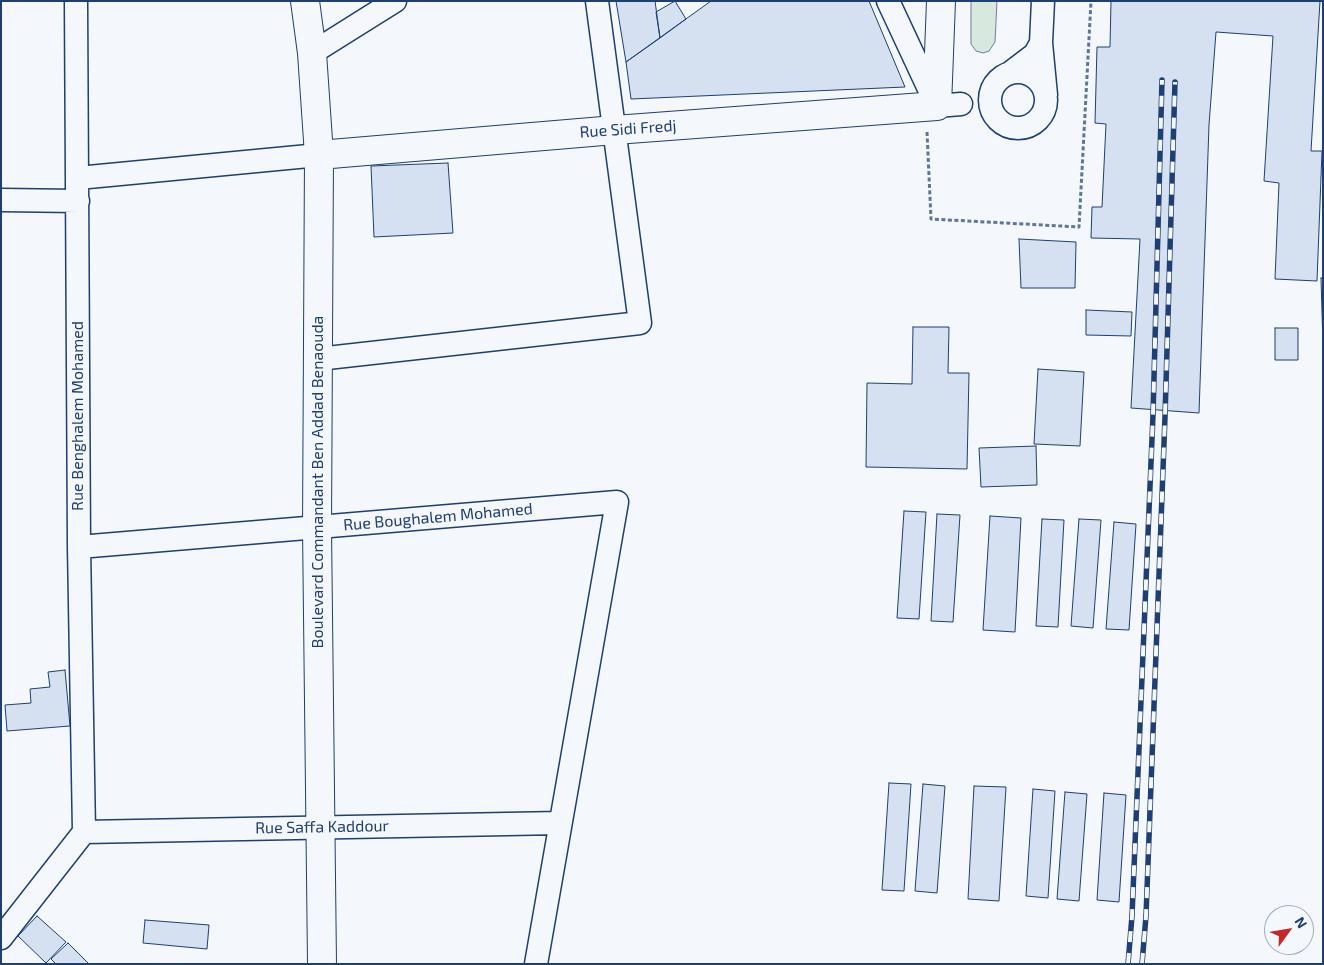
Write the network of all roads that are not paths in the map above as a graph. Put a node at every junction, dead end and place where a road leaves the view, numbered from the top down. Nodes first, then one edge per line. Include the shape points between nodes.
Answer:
1 (76, 1) edge
2 (306, 1) edge
3 (395, 1) edge
4 (597, 1) edge
5 (888, 1) edge
6 (941, 1) edge
7 (1043, 1) edge
8 (1041, 43) junction
9 (312, 53) junction
10 (1010, 73) junction
11 (1046, 96) junction
12 (992, 102) junction
13 (949, 105) junction
14 (615, 130) junction
15 (319, 155) junction
16 (78, 178) junction
17 (1, 200) edge
18 (78, 201) junction
19 (318, 359) junction
20 (317, 528) junction
21 (79, 547) junction
22 (560, 823) junction
23 (320, 826) junction
24 (84, 832) junction
25 (1, 938) edge
26 (322, 964) edge
27 (536, 964) edge

1 - 16 street, Rue Benghalem Mohamed
2 - 9 main road, Boulevard Commandant Ben Addad Benaouda
3 - 9 street
4 - 14 street
5 - 13 street
6 - 13 main road
7 - 8 street
8 - 10 street via 1035,54
8 - 11 street
9 - 15 main road, Boulevard Commandant Ben Addad Benaouda
10 - 11 street via 1028,74 1037,79
10 - 12 street via 995,83
11 - 12 street via 1043,115 1037,122 1019,129 1002,124
12 - 13 street via 979,99
13 - 14 main road, Rue Sidi Fredj
14 - 15 main road, Rue Sidi Fredj
14 - 19 street via 640,323
15 - 16 street
15 - 19 main road, Boulevard Commandant Ben Addad Benaouda
16 - 18 street, Rue Benghalem Mohamed
17 - 18 street
18 - 21 street, Rue Benghalem Mohamed
19 - 20 main road, Boulevard Commandant Ben Addad Benaouda
20 - 21 street, Rue Boughalem Mohamed
20 - 22 street, Rue Boughalem Mohamed via 617,502
20 - 23 main road, Boulevard Commandant Ben Addad Benaouda
21 - 24 street, Rue Benghalem Mohamed
22 - 23 street, Rue Saffa Kaddour
22 - 27 street
23 - 24 street, Rue Saffa Kaddour
23 - 26 main road, Boulevard Commandant Ben Addad Benaouda
24 - 25 street

